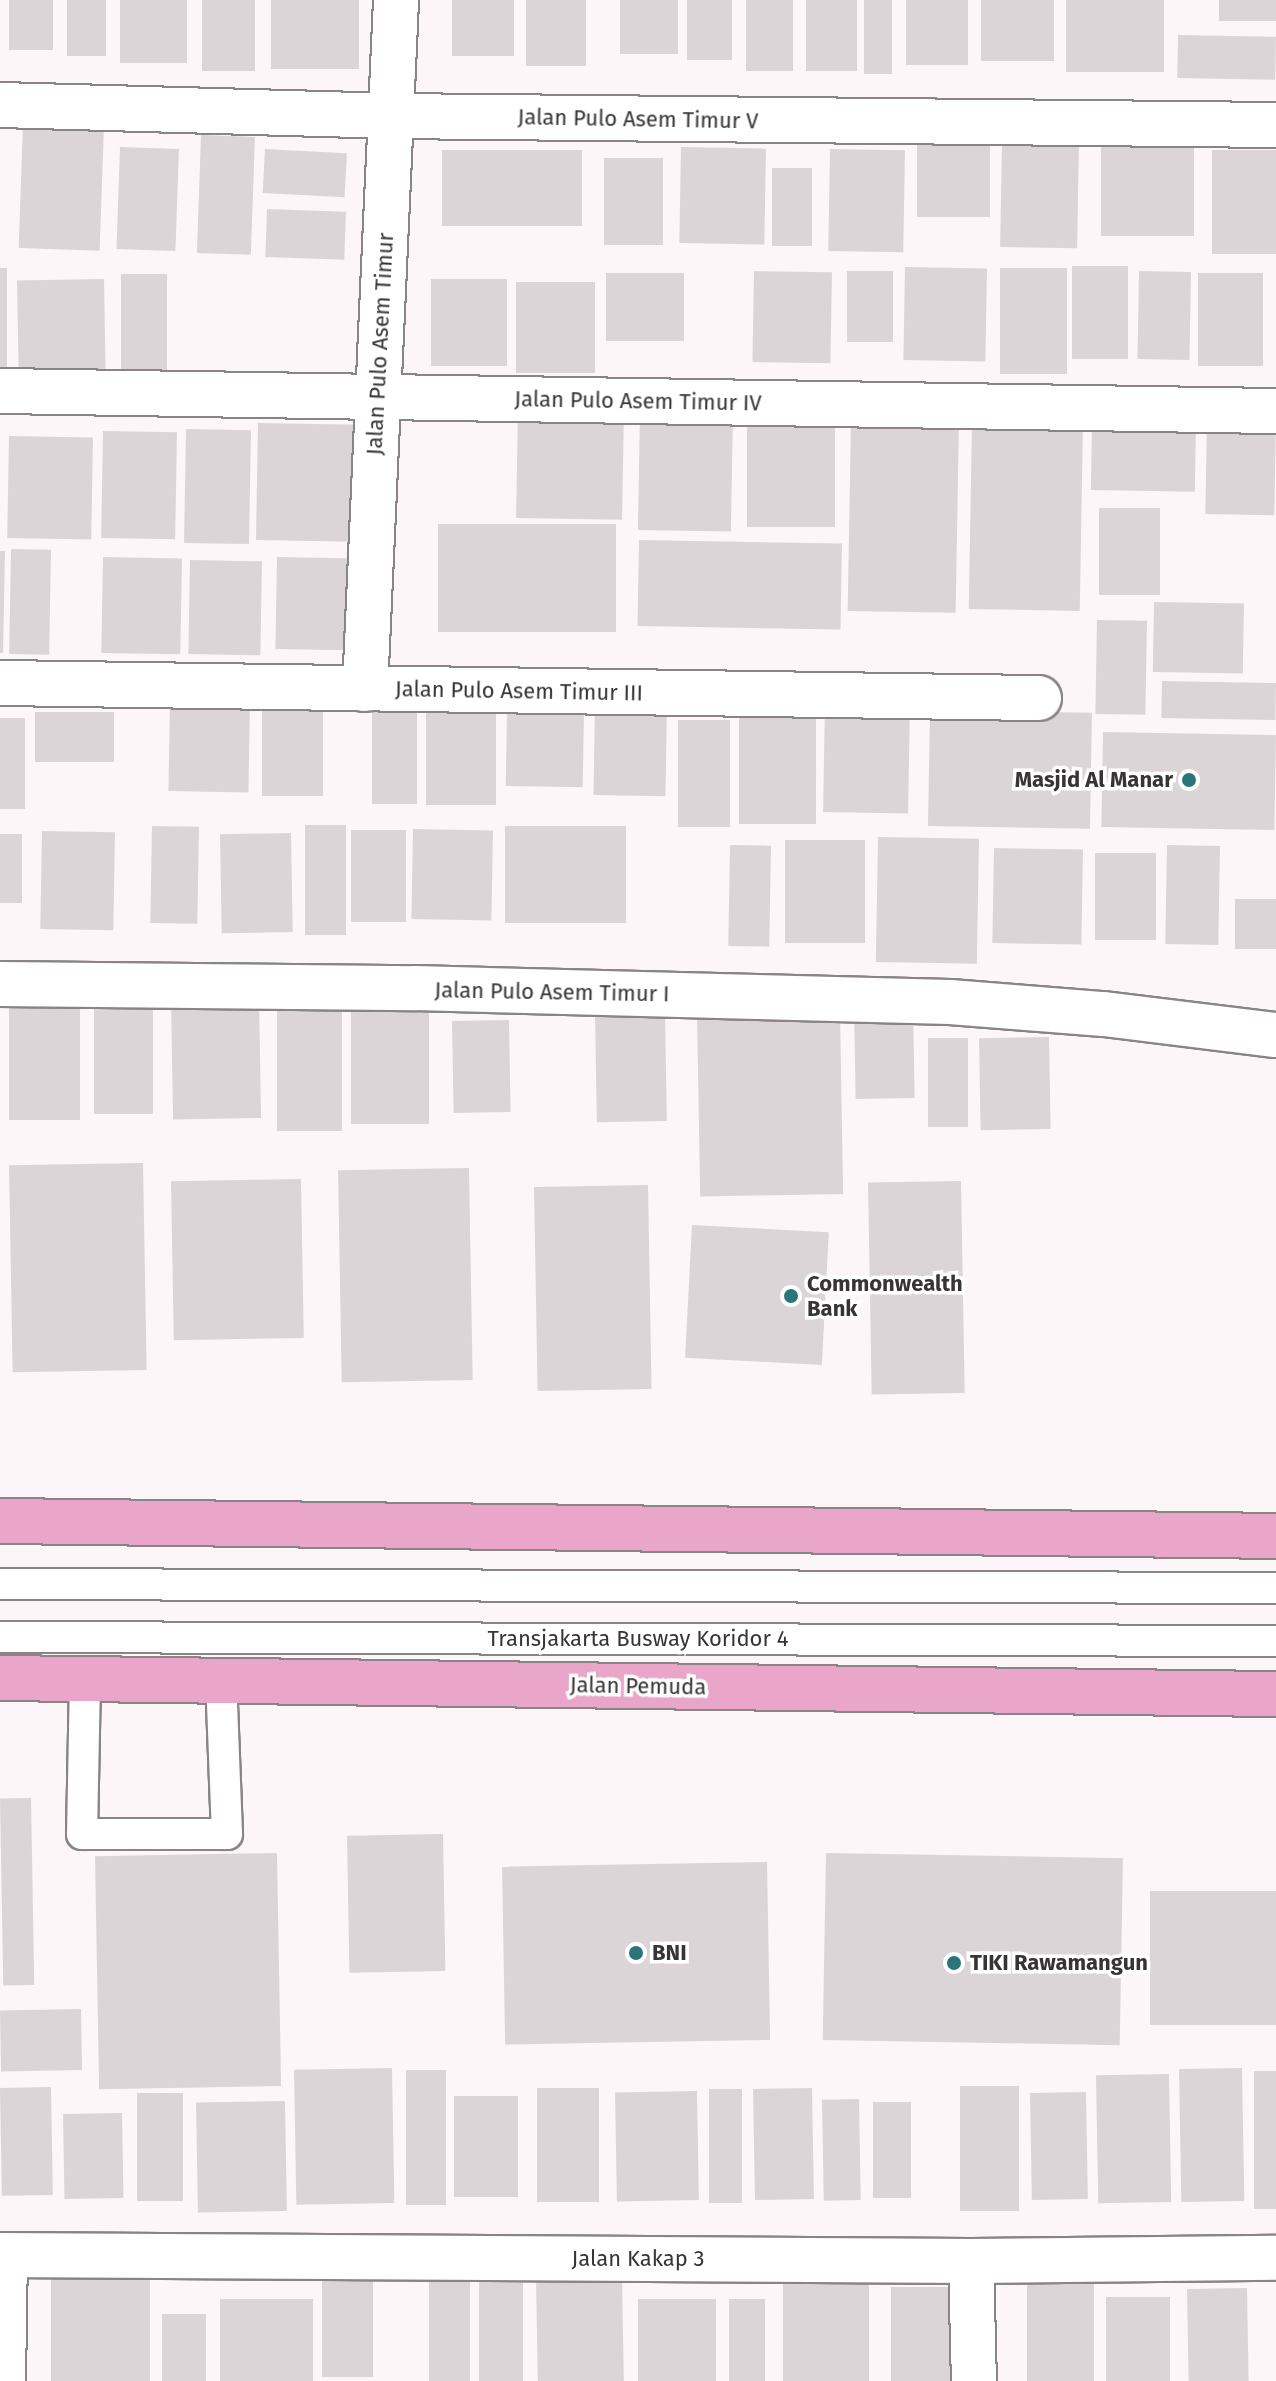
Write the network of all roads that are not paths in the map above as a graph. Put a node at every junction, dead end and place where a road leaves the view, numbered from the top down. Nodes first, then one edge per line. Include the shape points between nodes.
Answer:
1 (396, 0) edge
2 (0, 105) edge
3 (390, 116) junction
4 (1276, 125) edge
5 (0, 391) edge
6 (378, 397) junction
7 (1276, 411) edge
8 (0, 683) edge
9 (365, 689) junction
10 (1039, 698) dead end
11 (0, 984) edge
12 (1276, 1035) edge
13 (0, 1521) edge
14 (1276, 1536) edge
15 (0, 1584) edge
16 (1276, 1588) edge
17 (0, 1637) edge
18 (1276, 1641) edge
19 (0, 1678) edge
20 (85, 1679) junction
21 (221, 1681) junction
22 (1276, 1694) edge
23 (2, 2255) edge
24 (1276, 2258) edge
25 (971, 2261) junction
26 (3, 2381) edge
27 (974, 2381) edge

1 - 3 street, Jalan Pulo Asem Timur
2 - 3 street, Jalan Pulo Asem Timur V
3 - 4 street, Jalan Pulo Asem Timur V
3 - 6 street, Jalan Pulo Asem Timur
5 - 6 street, Jalan Pulo Asem Timur IV
6 - 7 street, Jalan Pulo Asem Timur IV
6 - 9 street, Jalan Pulo Asem Timur
8 - 9 street, Jalan Pulo Asem Timur III
9 - 10 street, Jalan Pulo Asem Timur III
11 - 12 street, Jalan Pulo Asem Timur I via 950,1002
13 - 14 main road
15 - 16 lane
17 - 18 lane, Transjakarta Busway Koridor 4
19 - 20 main road, Jalan Pemuda
20 - 21 main road, Jalan Pemuda
20 - 21 lane via 82,1834 227,1834
21 - 22 main road, Jalan Pemuda
23 - 25 street, Jalan Kakap 3
23 - 26 street
24 - 25 street, Jalan Kakap 3
25 - 27 street

